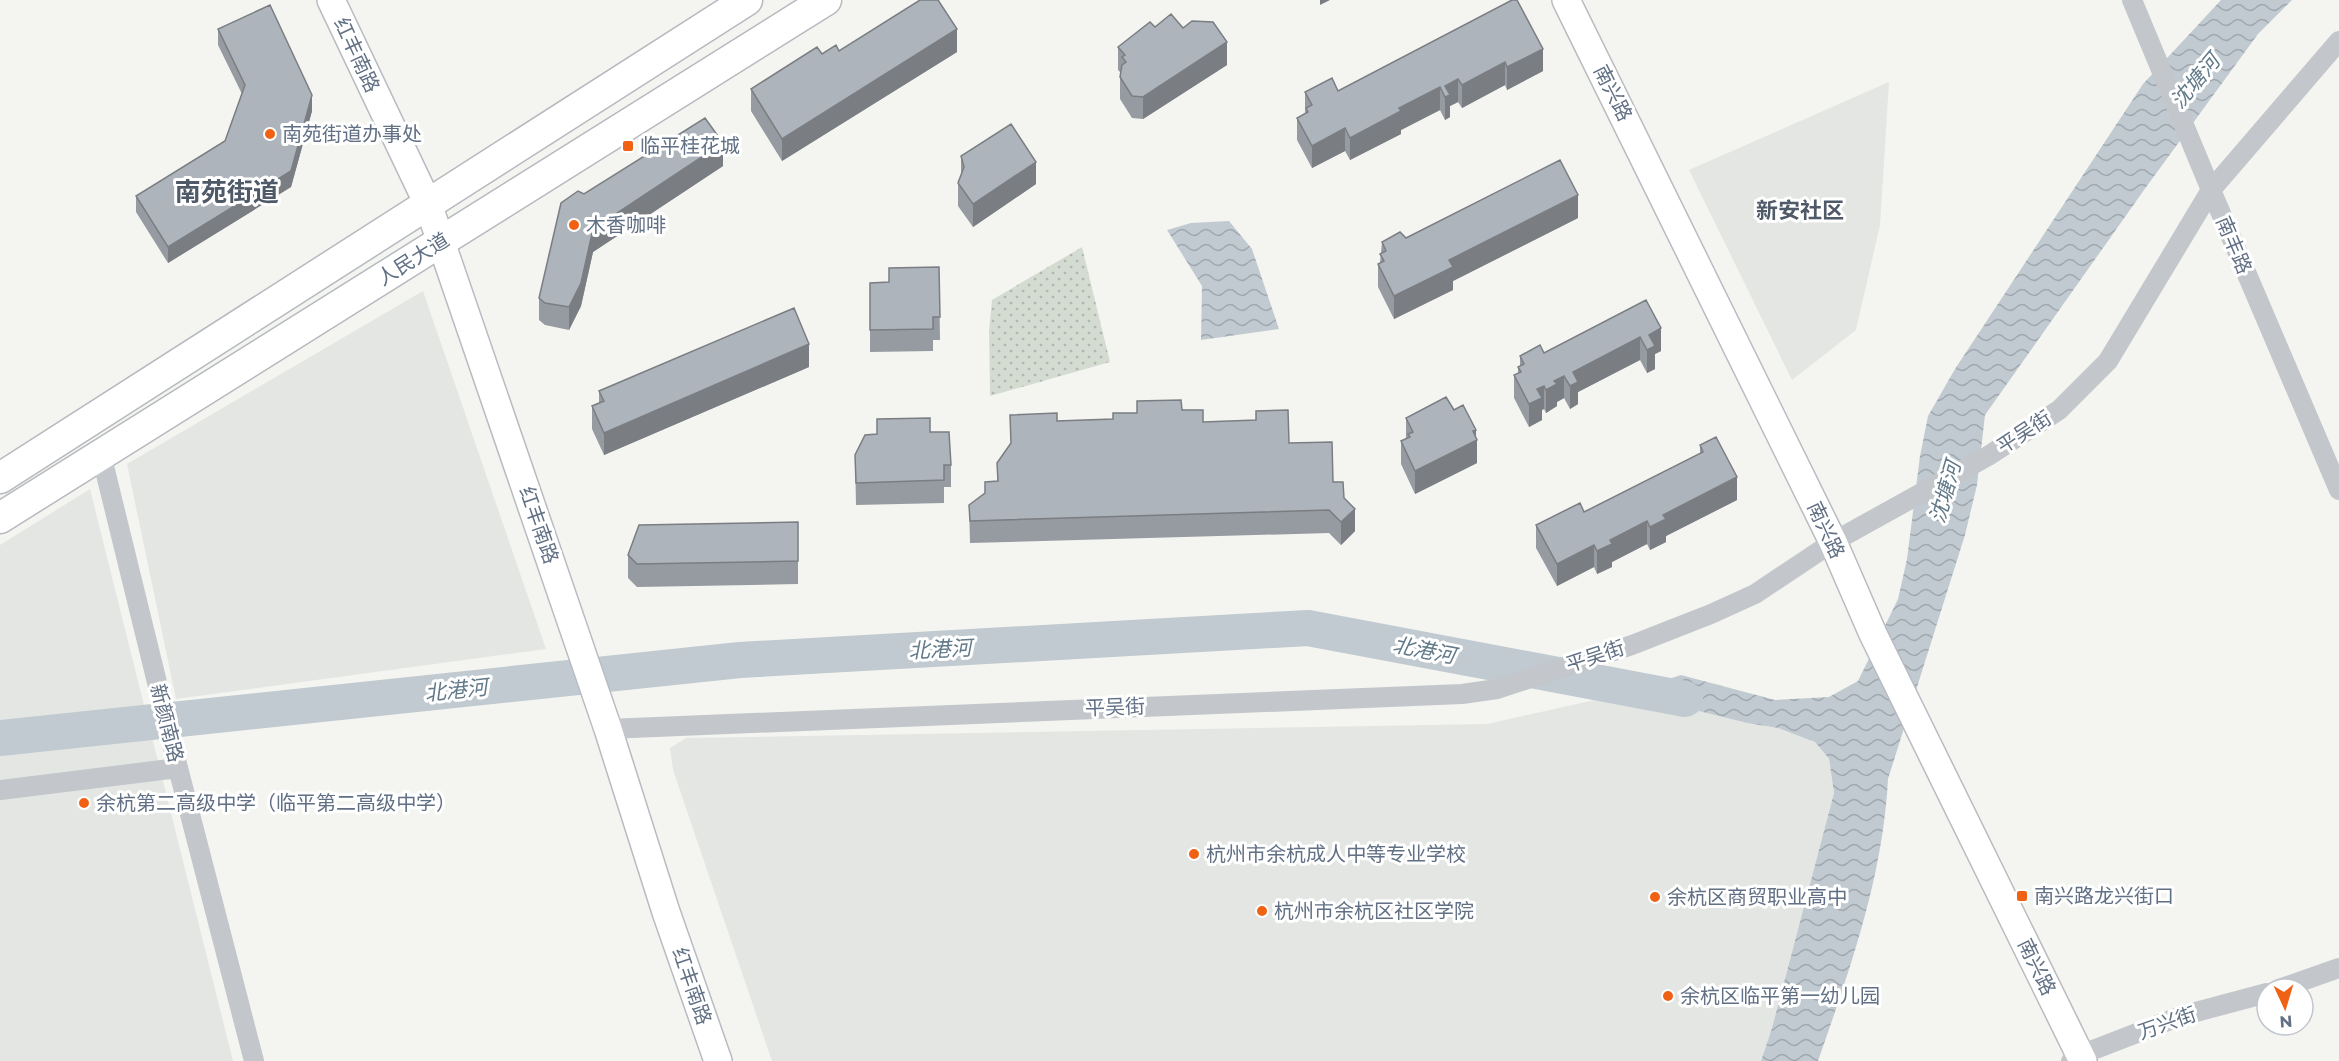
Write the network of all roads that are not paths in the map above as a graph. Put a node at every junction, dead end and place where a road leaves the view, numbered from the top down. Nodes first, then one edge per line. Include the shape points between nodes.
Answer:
1 (331, 0) edge
2 (747, 0) edge
3 (826, 0) edge
4 (1566, 0) edge
5 (2132, 0) edge
6 (2339, 41) edge
7 (2211, 190) junction
8 (428, 204) junction
9 (441, 242) junction
10 (101, 454) junction
11 (0, 478) edge
12 (2339, 490) edge
13 (0, 518) edge
14 (1833, 542) junction
15 (608, 728) junction
16 (178, 767) junction
17 (0, 790) edge
18 (2339, 968) edge
19 (2313, 977) edge
20 (2255, 996) edge
21 (2078, 1059) edge
22 (254, 1061) edge
23 (718, 1061) edge

1 - 8 street, 红丰南路
2 - 8 main road, 人民大道
3 - 9 main road, 人民大道
4 - 14 street, 南兴路
5 - 7 street, 南丰路
6 - 7 street, 平吴街
7 - 12 street, 南丰路
7 - 14 street, 平吴街 via 2108,361 2059,410 1988,456
8 - 9 street, 红丰南路
8 - 11 main road, 人民大道
9 - 10 main road, 人民大道
9 - 15 street, 红丰南路
10 - 13 main road, 人民大道
10 - 16 street, 新颜南路
14 - 15 street, 平吴街 via 1755,594 1711,615 1497,689 1462,694
14 - 21 street, 南兴路 via 1873,634
15 - 23 street, 红丰南路
16 - 17 street
16 - 22 street, 新颜南路
18 - 19 street
20 - 21 street, 万兴街 via 2181,1016

